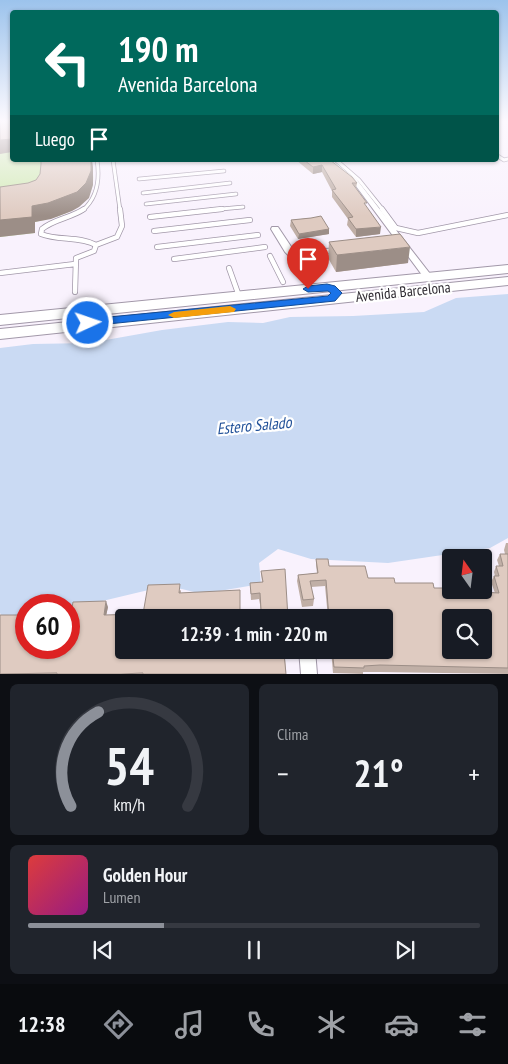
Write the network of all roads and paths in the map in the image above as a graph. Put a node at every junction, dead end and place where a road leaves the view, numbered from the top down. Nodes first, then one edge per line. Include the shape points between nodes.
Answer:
1 (97, 162) edge
2 (113, 162) edge
3 (331, 162) edge
4 (338, 162) edge
5 (224, 171) dead end
6 (139, 179) dead end
7 (230, 183) dead end
8 (143, 193) dead end
9 (236, 194) dead end
10 (146, 204) dead end
11 (243, 207) dead end
12 (508, 215) edge
13 (150, 217) dead end
14 (250, 220) dead end
15 (275, 228) dead end
16 (154, 231) dead end
17 (258, 235) dead end
18 (96, 245) junction
19 (157, 247) dead end
20 (265, 247) dead end
21 (345, 250) edge
22 (270, 256) dead end
23 (174, 259) dead end
24 (76, 264) junction
25 (229, 268) dead end
26 (508, 269) edge
27 (0, 273) edge
28 (428, 277) junction
29 (508, 281) edge
30 (283, 282) dead end
31 (354, 290) junction
32 (75, 292) dead end
33 (329, 293) junction
34 (239, 296) junction
35 (92, 317) junction
36 (71, 319) junction
37 (0, 320) edge
38 (0, 334) edge
39 (308, 659) edge
40 (309, 674) edge

1 - 18 lane via 100,182 85,208 46,225 41,232 51,238
2 - 18 lane via 121,230 119,236
3 - 28 street via 355,180 397,244
4 - 12 lane via 360,180 396,228 407,232 418,233
5 - 6 lane
7 - 8 lane
9 - 10 lane
11 - 13 lane
14 - 16 lane
15 - 21 street via 292,254
17 - 19 lane
18 - 24 lane via 94,250 77,257
20 - 23 lane
22 - 30 lane
24 - 27 lane
24 - 32 lane
25 - 34 lane
26 - 28 main road, Avenida Barcelona
28 - 31 main road, Avenida Barcelona
29 - 31 main road, Avenida Barcelona
31 - 33 main road, Avenida Barcelona
33 - 34 main road, Avenida Barcelona
33 - 35 main road, Avenida Barcelona
34 - 35 main road, Avenida Barcelona
35 - 36 main road, Avenida Barcelona
36 - 37 main road, Avenida Barcelona
36 - 38 main road, Avenida Barcelona
39 - 40 street

